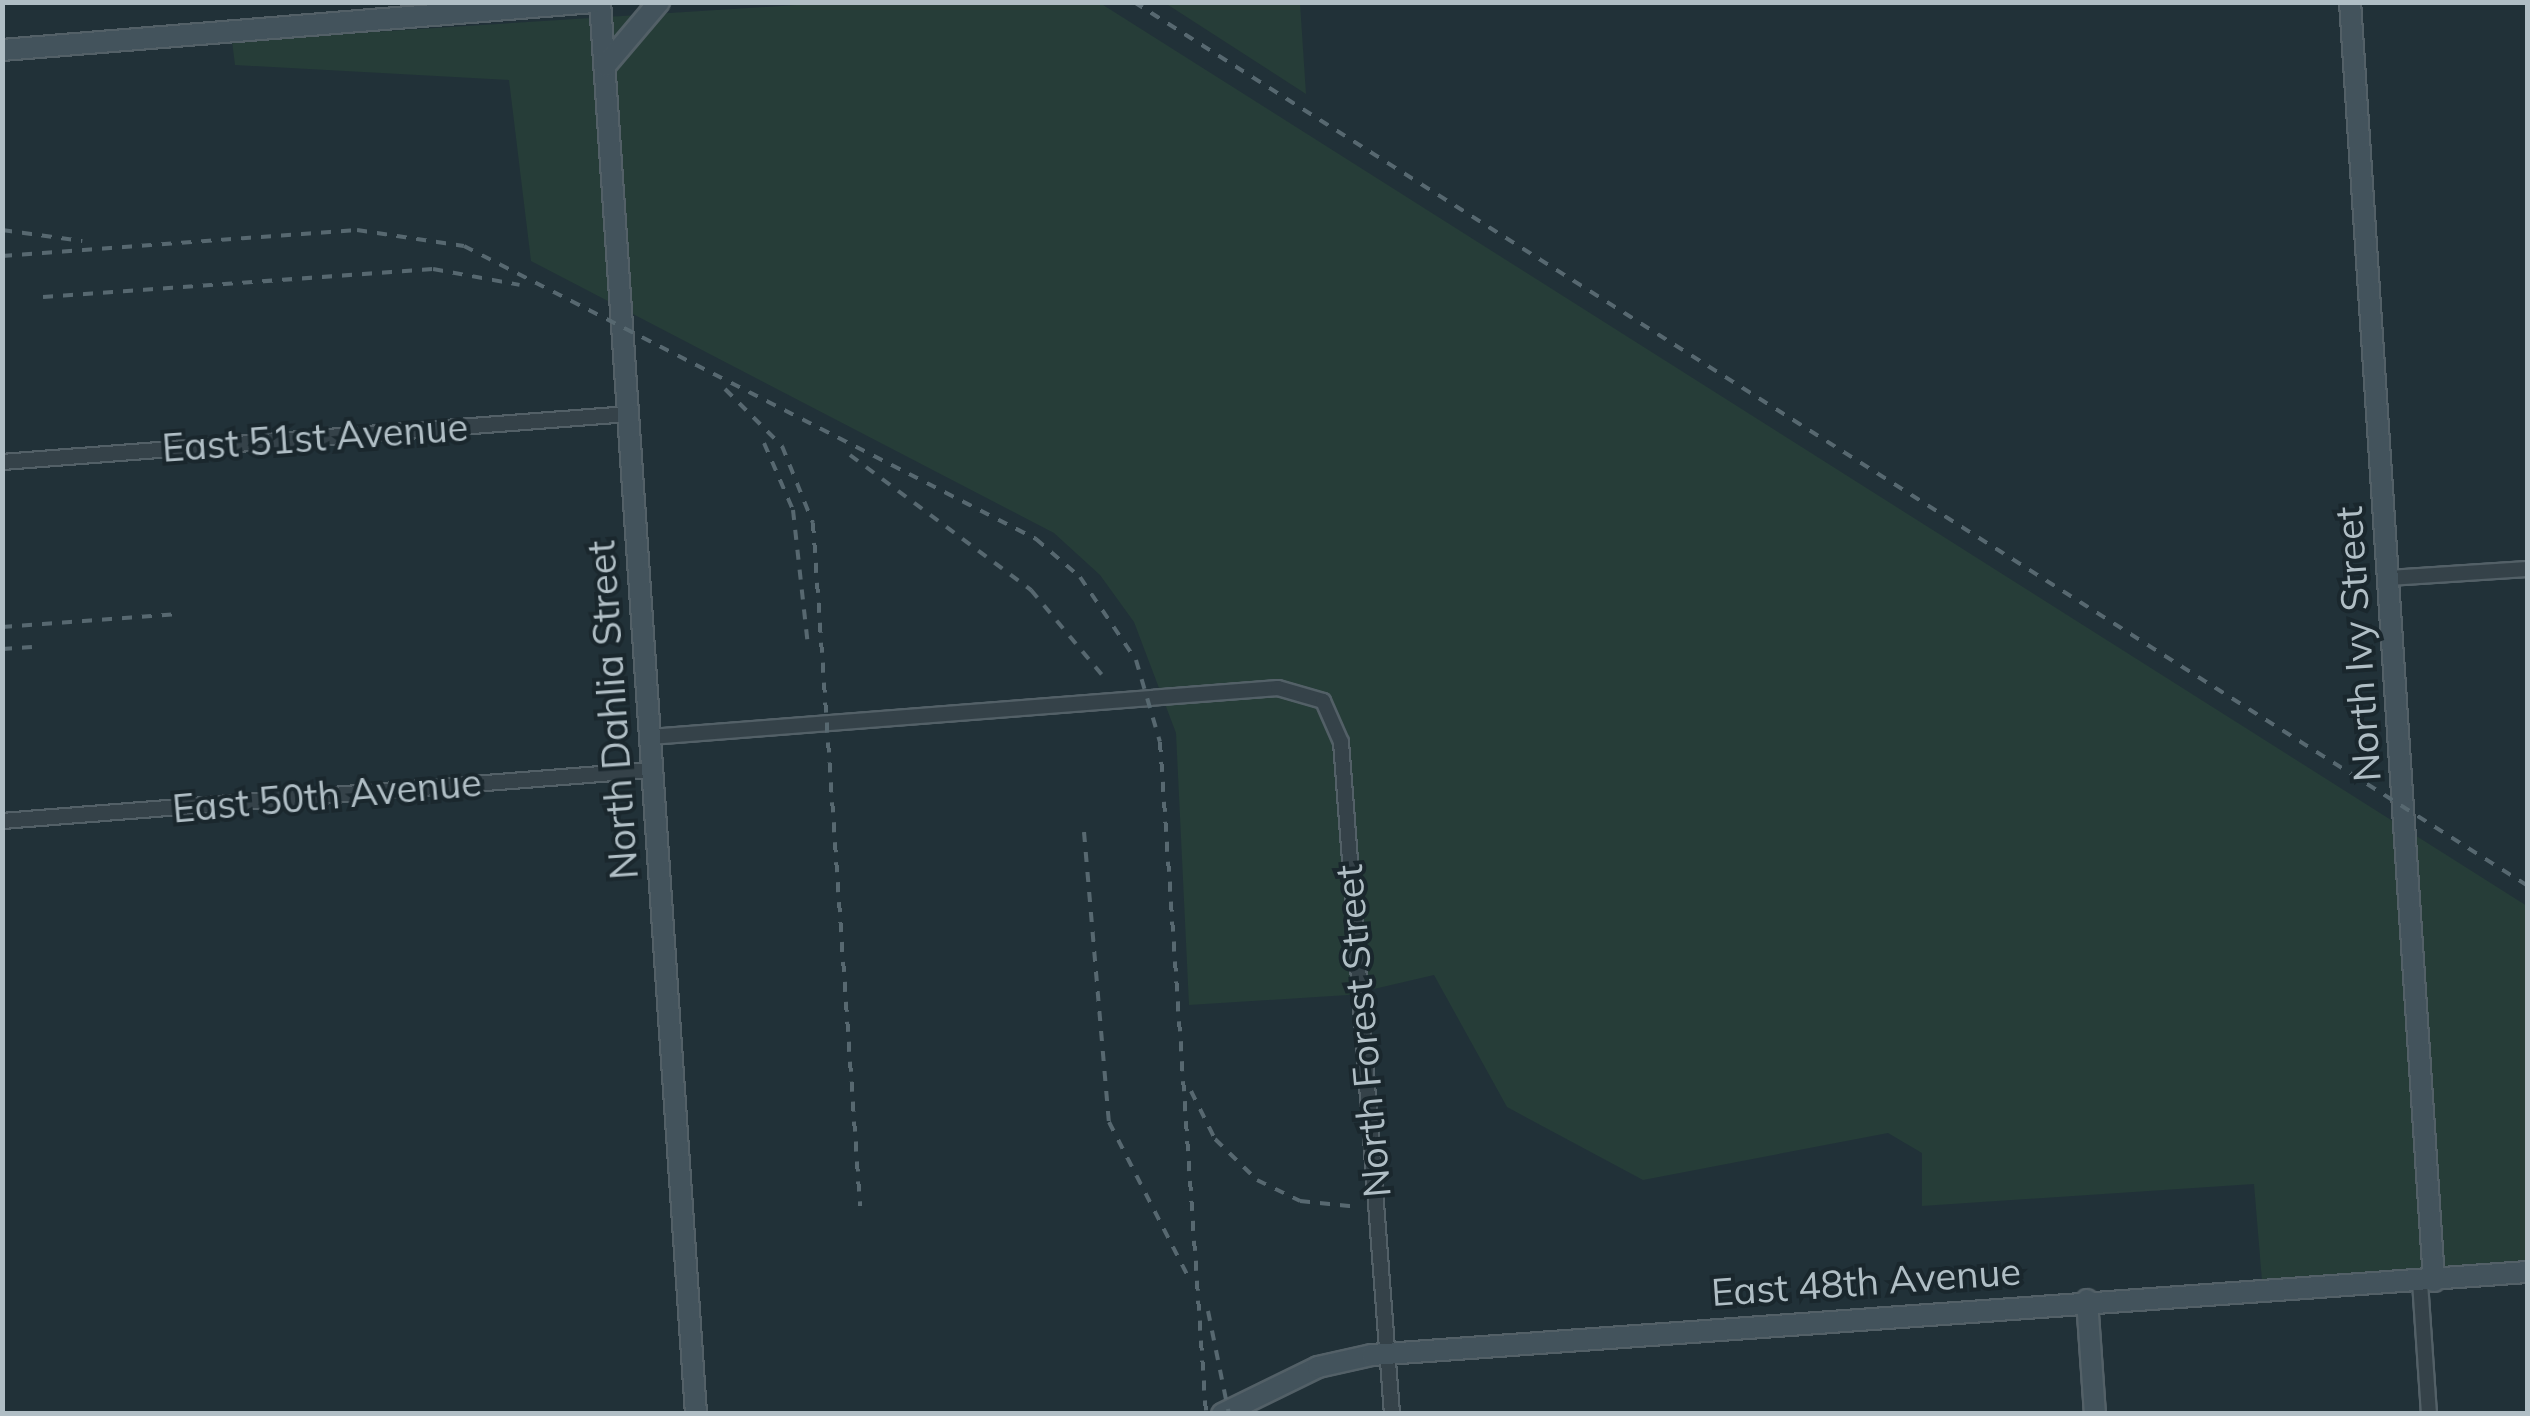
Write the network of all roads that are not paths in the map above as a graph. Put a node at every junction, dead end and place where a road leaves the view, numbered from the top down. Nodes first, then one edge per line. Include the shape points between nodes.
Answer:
1 (597, 2) edge
2 (659, 2) edge
3 (2350, 2) edge
4 (554, 4) edge
5 (2, 50) edge
6 (604, 67) junction
7 (628, 414) junction
8 (2, 462) edge
9 (2528, 569) edge
10 (2388, 578) junction
11 (650, 737) junction
12 (652, 770) junction
13 (2, 821) edge
14 (2528, 1272) edge
15 (2427, 1281) junction
16 (2087, 1300) junction
17 (1388, 1353) junction
18 (696, 1414) edge
19 (1222, 1414) edge
20 (1392, 1414) edge
21 (2095, 1414) edge
22 (2428, 1414) edge

1 - 4 street
1 - 6 street, North Dahlia Street
2 - 6 street
3 - 10 street, North Ivy Street
4 - 5 street
6 - 7 street, North Dahlia Street
7 - 8 street, East 51st Avenue
7 - 11 street, North Dahlia Street
9 - 10 street
10 - 15 street, North Ivy Street
11 - 12 street, North Dahlia Street
11 - 17 street, North Forest Street via 1278,688 1319,698 1340,735
12 - 13 street, East 50th Avenue
12 - 18 street, North Dahlia Street
14 - 15 street, East 48th Avenue
15 - 16 street, East 48th Avenue
15 - 22 street, North Ivy Street
16 - 17 street, East 48th Avenue
16 - 21 street
17 - 19 street, East 48th Avenue via 1318,1367
17 - 20 street, North Forest Street

